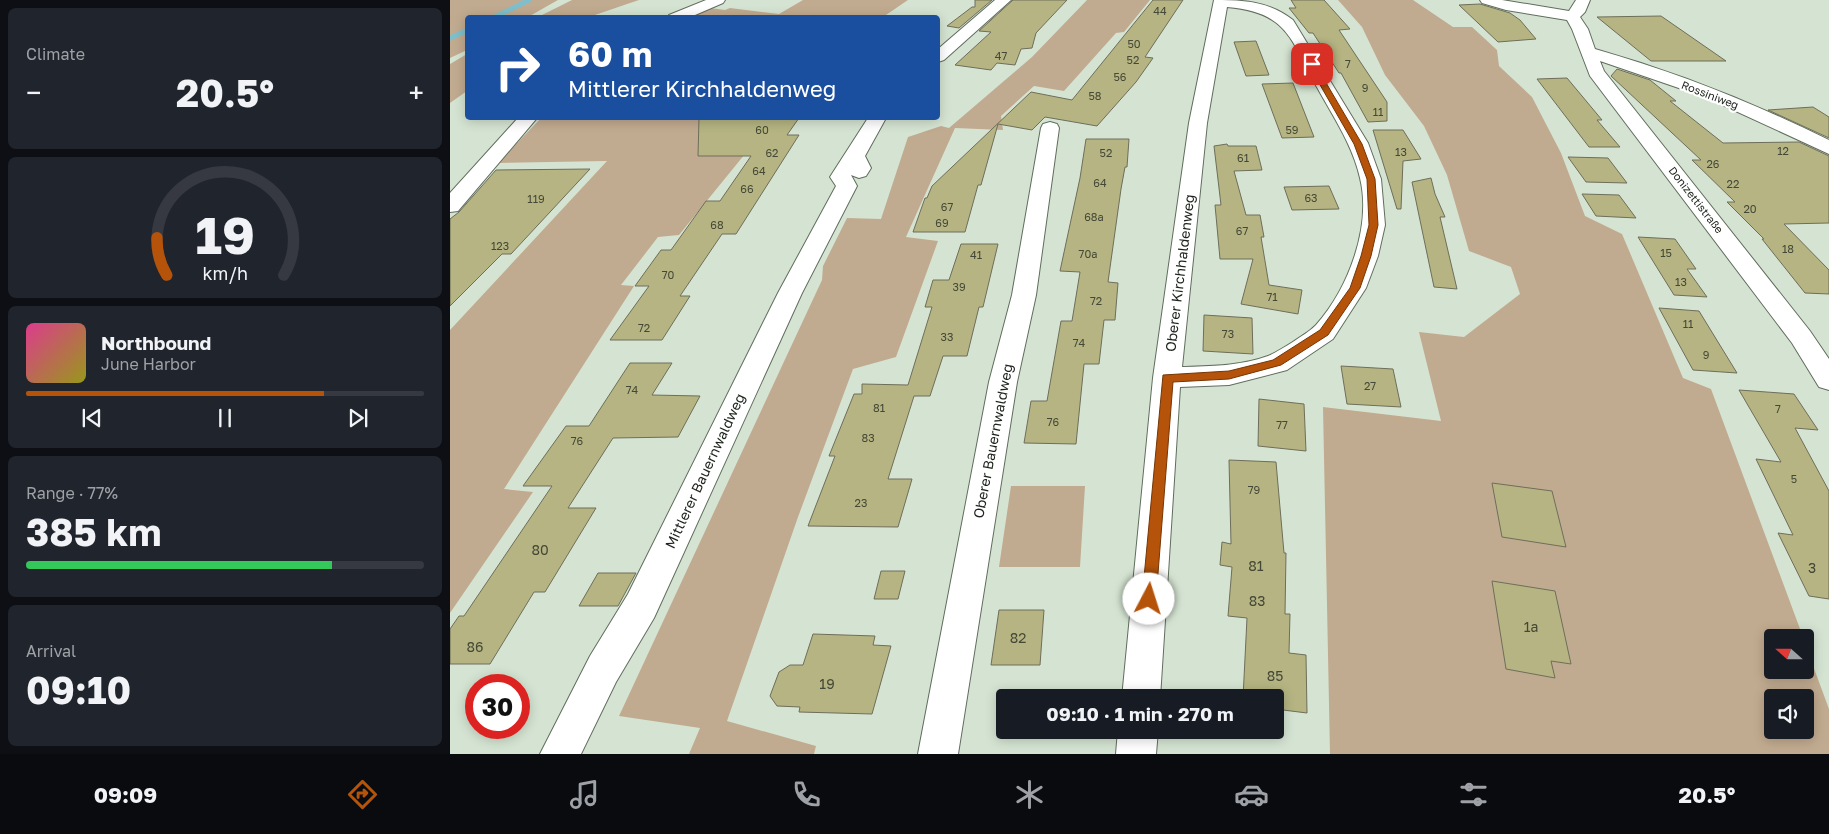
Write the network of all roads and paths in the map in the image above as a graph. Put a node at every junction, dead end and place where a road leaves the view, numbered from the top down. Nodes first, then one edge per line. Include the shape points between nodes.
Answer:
1 (718, 0) edge
2 (1004, 0) edge
3 (1488, 0) edge
4 (1221, 1) edge
5 (1577, 8) edge
6 (681, 15) edge
7 (1588, 52) junction
8 (940, 55) edge
9 (526, 120) edge
10 (875, 120) edge
11 (1050, 128) dead end
12 (1829, 148) edge
13 (450, 206) edge
14 (1168, 378) junction
15 (1829, 380) edge
16 (1142, 689) edge
17 (1137, 739) edge
18 (560, 754) edge
19 (938, 754) edge
20 (1136, 754) edge

1 - 6 street
2 - 8 street
3 - 5 street via 1506,6
4 - 14 street, Oberer Kirchhaldenweg via 1198,123
4 - 14 street via 1264,7 1288,22 1358,144 1371,179 1374,225 1354,288 1324,333 1277,363 1229,375
5 - 7 street, Donizettistraße
7 - 12 street, Rossiniweg via 1783,124
7 - 15 street, Donizettistraße via 1596,72 1795,329
9 - 13 street
10 - 18 street, Mittlerer Bauernwaldweg via 855,156 844,168 840,177 847,186 790,293 641,606 603,670
11 - 19 street, Oberer Bauernwaldweg via 1024,295 1002,391
14 - 16 street, Oberer Kirchhaldenweg
17 - 20 street

